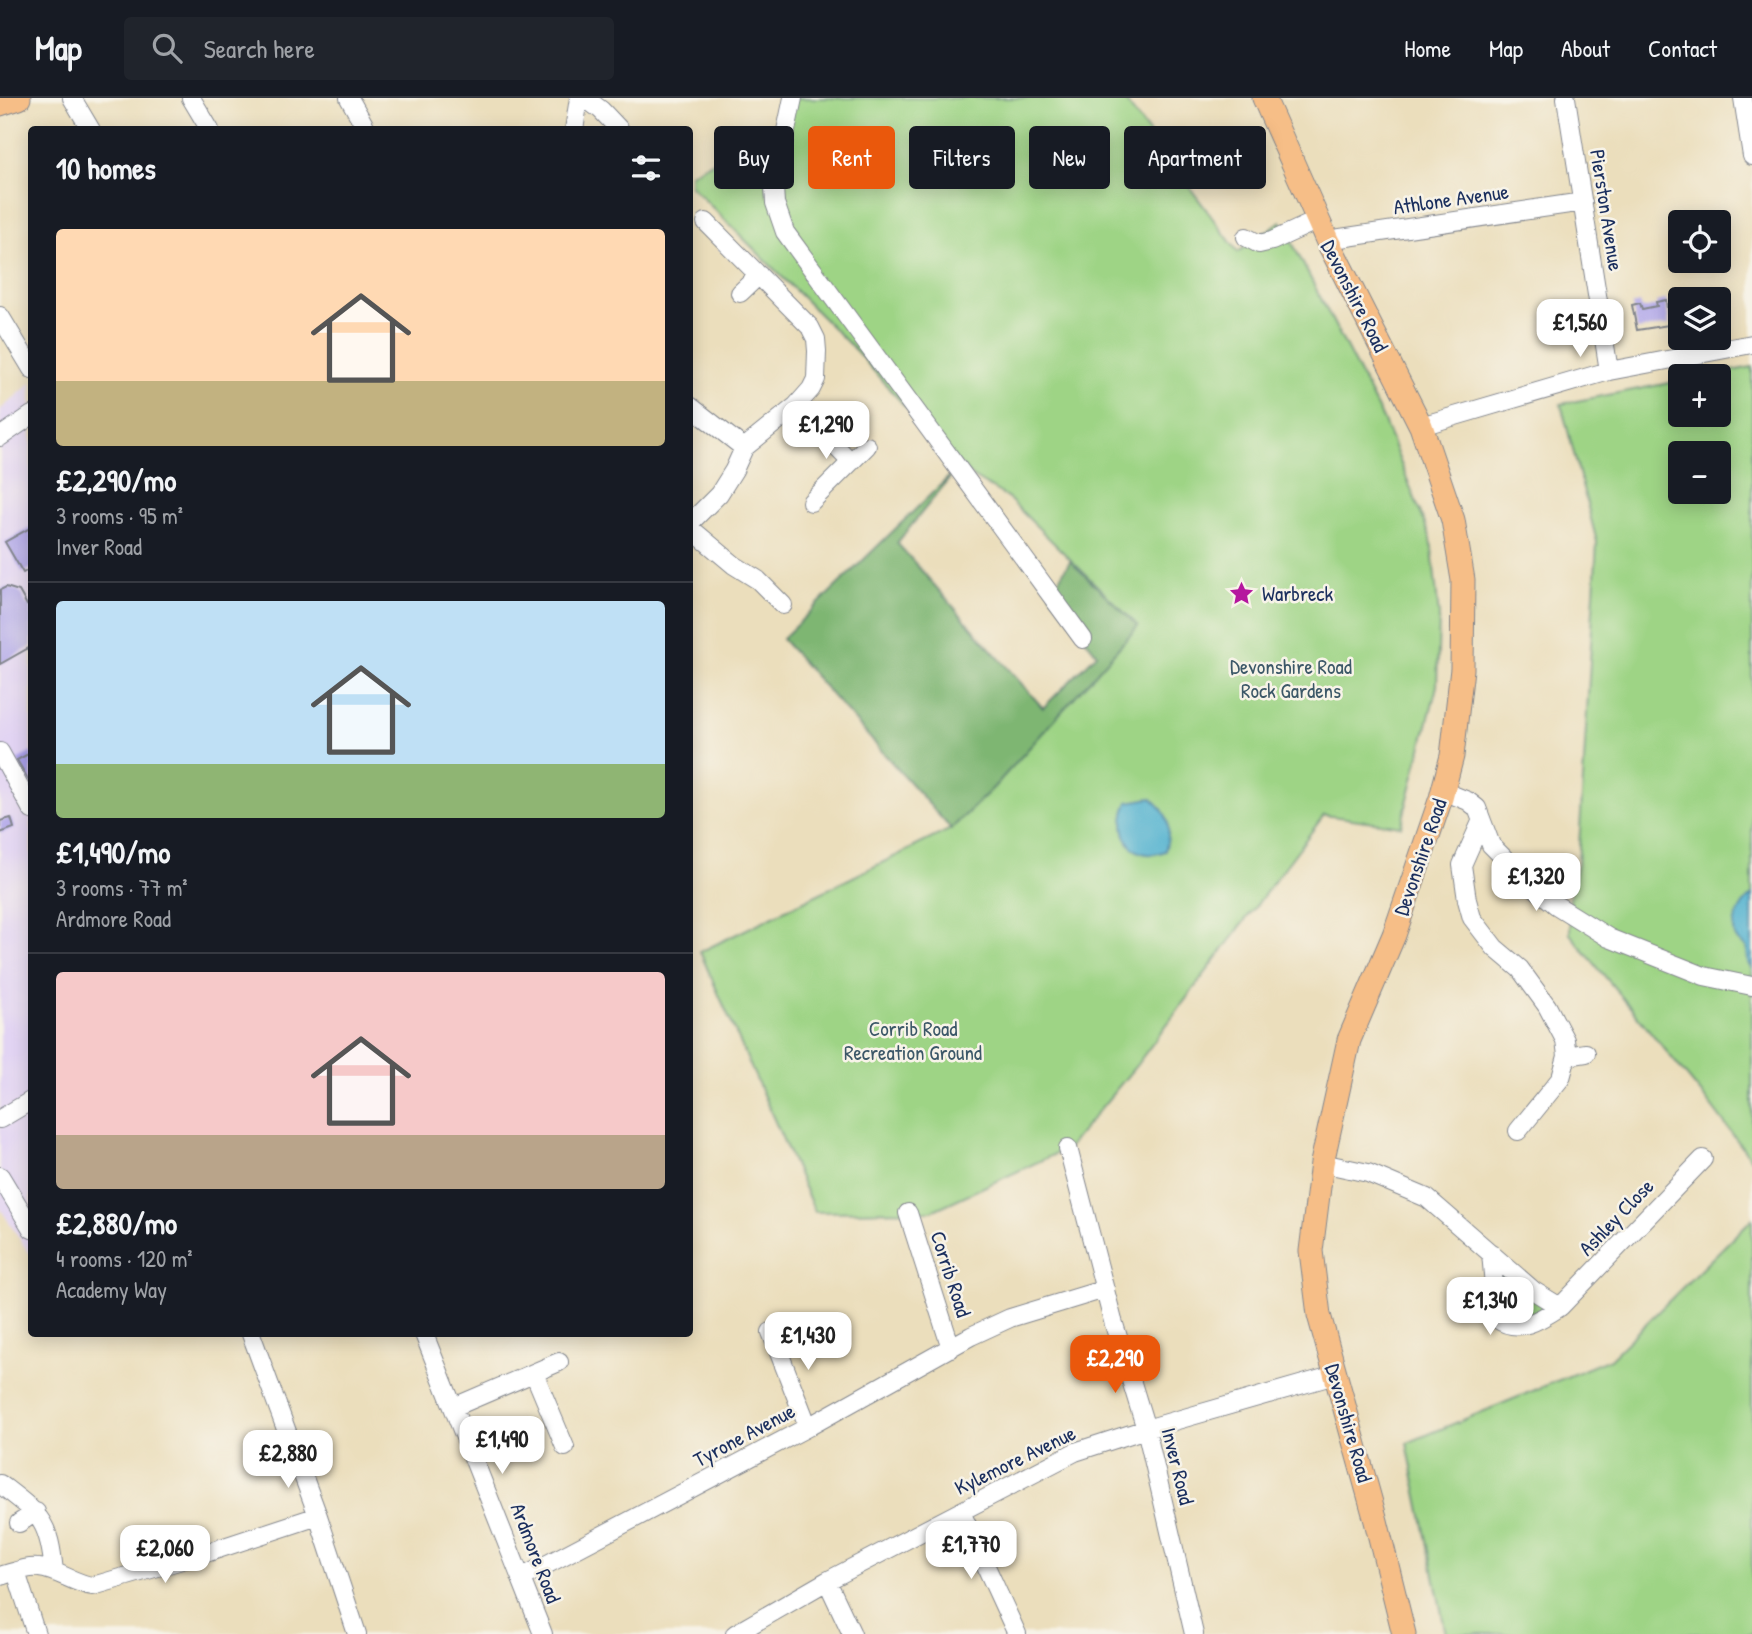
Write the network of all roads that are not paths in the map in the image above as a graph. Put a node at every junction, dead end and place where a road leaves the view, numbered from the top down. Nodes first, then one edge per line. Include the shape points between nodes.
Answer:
1 (72, 98) edge
2 (191, 98) edge
3 (349, 98) edge
4 (579, 98) edge
5 (585, 98) edge
6 (793, 98) edge
7 (1264, 98) edge
8 (1566, 98) edge
9 (1743, 98) edge
10 (89, 126) edge
11 (207, 126) edge
12 (365, 126) edge
13 (575, 126) edge
14 (616, 126) edge
15 (1752, 156) edge
16 (1583, 202) junction
17 (706, 222) dead end
18 (1322, 230) junction
19 (1246, 237) dead end
20 (759, 275) junction
21 (740, 293) dead end
22 (0, 316) edge
23 (1752, 344) edge
24 (28, 362) edge
25 (1609, 371) junction
26 (796, 407) junction
27 (693, 408) edge
28 (28, 418) edge
29 (1421, 426) junction
30 (0, 437) edge
31 (867, 446) dead end
32 (744, 448) junction
33 (851, 462) junction
34 (811, 502) dead end
35 (693, 523) edge
36 (693, 529) edge
37 (783, 605) dead end
38 (1083, 639) dead end
39 (0, 752) edge
40 (1443, 791) junction
41 (28, 803) edge
42 (1481, 822) junction
43 (1752, 986) edge
44 (1586, 1053) dead end
45 (1567, 1056) junction
46 (28, 1102) edge
47 (0, 1119) edge
48 (1518, 1131) dead end
49 (1068, 1148) dead end
50 (1703, 1159) dead end
51 (1322, 1163) junction
52 (0, 1176) edge
53 (908, 1213) dead end
54 (28, 1222) edge
55 (1491, 1253) junction
56 (1105, 1289) junction
57 (1560, 1307) junction
58 (771, 1332) dead end
59 (252, 1337) edge
60 (425, 1337) edge
61 (951, 1348) junction
62 (559, 1362) dead end
63 (534, 1373) junction
64 (1335, 1375) junction
65 (454, 1407) junction
66 (808, 1427) junction
67 (1146, 1429) junction
68 (565, 1447) dead end
69 (0, 1484) edge
70 (36, 1512) junction
71 (961, 1512) junction
72 (318, 1516) junction
73 (19, 1522) dead end
74 (54, 1572) junction
75 (8, 1574) edge
76 (521, 1578) junction
77 (827, 1581) junction
78 (36, 1634) edge
79 (358, 1634) edge
80 (543, 1634) edge
81 (735, 1634) edge
82 (852, 1634) edge
83 (1017, 1634) edge
84 (1195, 1634) edge
85 (1404, 1634) edge

1 - 10 street
2 - 11 street
3 - 12 street
4 - 13 street
5 - 14 street
6 - 38 street via 774,187 785,232
7 - 18 main road, Devonshire Road
8 - 16 street, Pierston Avenue
9 - 15 street
16 - 18 street, Athlone Avenue
16 - 25 street, Pierston Avenue
17 - 20 street
18 - 19 street, Athlone Avenue via 1259,244
18 - 29 main road, Devonshire Road
20 - 21 street
20 - 26 street via 810,327 816,339 816,379
22 - 24 street
23 - 25 street
25 - 29 street
26 - 32 street
26 - 33 street
27 - 32 street
28 - 30 street
29 - 40 main road, Devonshire Road via 1453,520 1463,579 1462,669 1452,756
31 - 33 street
32 - 35 street via 719,494
33 - 34 street
36 - 37 street via 734,565 758,579
39 - 41 street
40 - 42 street via 1477,808
40 - 51 main road, Devonshire Road via 1394,935 1349,1040
42 - 43 street via 1491,845 1546,897 1609,938 1704,976
42 - 45 street via 1462,865 1472,918 1547,1006 1565,1041
44 - 45 street
45 - 48 street via 1561,1078
46 - 47 street
49 - 56 street, Inver Road
50 - 57 street, Ashley Close
51 - 55 street via 1368,1173 1427,1198
51 - 64 main road, Devonshire Road via 1311,1251 1319,1315
52 - 54 street
53 - 61 street, Corrib Road
55 - 57 street
55 - 57 street, Ashley Close via 1497,1319 1516,1326 1536,1322
56 - 61 street, Tyrone Avenue via 1010,1318
56 - 67 street, Inver Road
58 - 66 street
59 - 72 street
60 - 65 street, Ardmore Road
61 - 66 street, Tyrone Avenue
62 - 63 street
63 - 65 street
63 - 68 street
64 - 67 street, Kylemore Avenue
64 - 85 main road, Devonshire Road
65 - 76 street, Ardmore Road
66 - 76 street, Tyrone Avenue
67 - 71 street, Kylemore Avenue via 1075,1452
67 - 84 street, Inver Road
69 - 70 street
70 - 73 street
70 - 74 street via 47,1531
71 - 77 street, Kylemore Avenue
71 - 83 street
72 - 74 street via 93,1586
72 - 79 street
74 - 75 street via 37,1567
75 - 78 street
76 - 80 street, Ardmore Road
77 - 81 street, Kylemore Avenue
77 - 82 street

